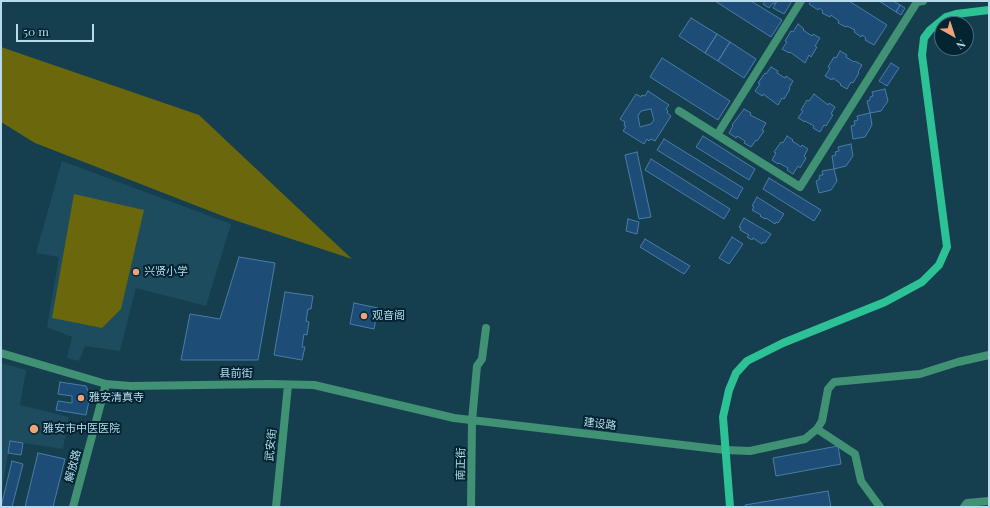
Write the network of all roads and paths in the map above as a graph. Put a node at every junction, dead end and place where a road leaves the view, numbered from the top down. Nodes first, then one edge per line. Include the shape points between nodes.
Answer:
1 (801, 1) edge
2 (918, 1) edge
3 (989, 10) edge
4 (678, 111) dead end
5 (717, 135) junction
6 (486, 328) dead end
7 (1, 354) edge
8 (989, 355) edge
9 (106, 384) junction
10 (288, 385) junction
11 (472, 421) junction
12 (817, 429) junction
13 (725, 450) junction
14 (989, 501) edge
15 (73, 507) edge
16 (276, 507) edge
17 (471, 507) edge
18 (730, 507) edge
19 (880, 507) edge
20 (964, 507) edge

1 - 5 street
2 - 5 street via 800,187
3 - 13 main road via 946,17 924,38 922,55 947,247 939,265 922,282 885,302 783,343 747,361 736,373 729,390 723,417
4 - 5 street
6 - 11 street, 南正街 via 482,359 477,366
7 - 9 street, 县前街
8 - 12 street via 920,374 834,382 828,389 822,421
9 - 10 street, 县前街
9 - 15 street, 解放路
10 - 11 street, 县前街 via 314,386
10 - 16 street, 武安街
11 - 13 street, 建设路
11 - 17 street, 南正街
12 - 13 street, 建设路 via 805,439 750,451
12 - 19 street via 855,454 861,481
13 - 18 main road
14 - 20 street via 967,504

